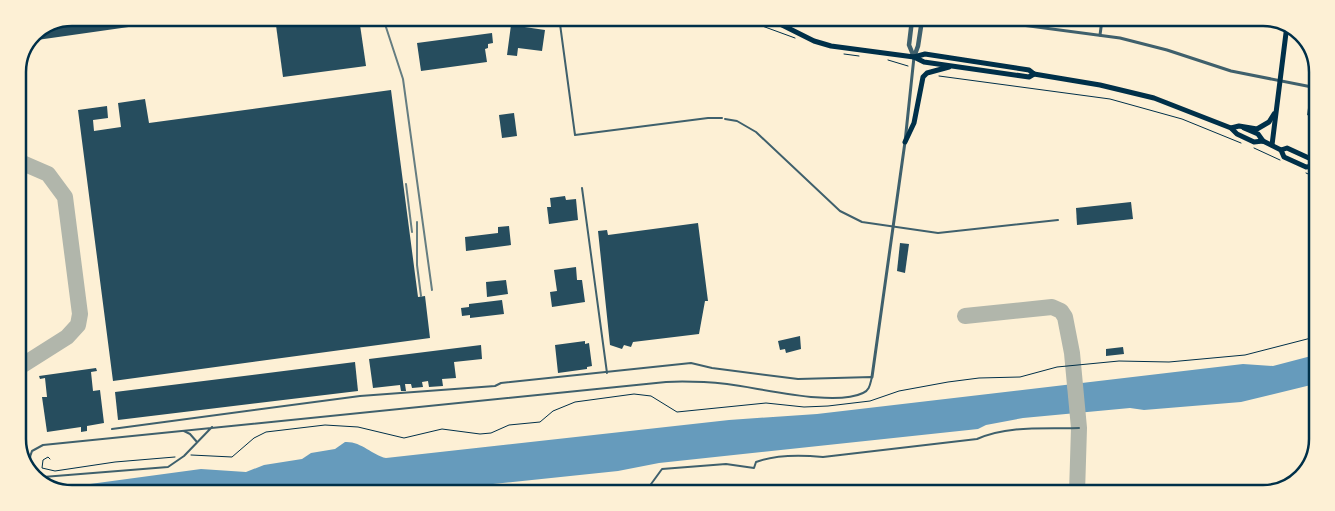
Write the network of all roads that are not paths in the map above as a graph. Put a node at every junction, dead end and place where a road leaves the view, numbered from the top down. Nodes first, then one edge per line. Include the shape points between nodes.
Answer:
1 (560, 26) edge
2 (784, 26) edge
3 (911, 26) edge
4 (921, 26) edge
5 (1030, 26) edge
6 (1101, 26) edge
7 (1286, 33) edge
8 (1100, 35) junction
9 (914, 57) junction
10 (952, 66) junction
11 (1034, 74) junction
12 (1279, 82) junction
13 (1309, 87) edge
14 (1275, 112) junction
15 (1239, 126) junction
16 (1231, 128) junction
17 (1263, 141) junction
18 (905, 142) junction
19 (1272, 145) junction
20 (1281, 150) junction
21 (1309, 158) edge
22 (1309, 167) edge
23 (582, 188) dead end
24 (1058, 220) dead end
25 (893, 226) junction
26 (607, 373) junction
27 (872, 377) junction
28 (212, 427) junction
29 (1079, 428) dead end
30 (112, 429) dead end
31 (183, 430) junction
32 (197, 442) junction
33 (31, 460) edge
34 (47, 477) edge
35 (650, 485) edge

1 - 25 lane via 575,135 708,118 737,121 756,132 840,211 862,222
2 - 9 main road via 831,46
3 - 9 street via 909,45
4 - 9 street
5 - 8 street
6 - 8 street
7 - 12 main road
8 - 12 street via 1134,41
9 - 10 main road via 924,62
9 - 11 main road via 925,54 1029,70
9 - 18 street
10 - 11 main road via 1029,77
10 - 18 main road via 923,77 914,123
11 - 16 main road via 1127,90
12 - 13 street
12 - 14 main road
14 - 15 main road via 1269,122 1257,129
14 - 19 main road
15 - 16 main road
15 - 17 main road via 1258,134
16 - 17 main road via 1254,142
17 - 19 main road
18 - 25 street
19 - 20 main road
20 - 21 main road via 1287,148
20 - 22 main road via 1284,157
23 - 26 lane
24 - 25 lane via 938,233
25 - 27 street
26 - 27 lane via 691,363 804,379
26 - 30 lane via 467,389 360,396
27 - 28 lane via 869,388 861,394 820,398 727,384 666,382
28 - 31 lane
28 - 32 lane
29 - 35 lane via 1023,429 977,438 824,457 802,455 763,459 756,462 754,468 726,464 662,468
31 - 32 lane
31 - 33 lane via 43,445 32,451
32 - 34 lane via 168,467

